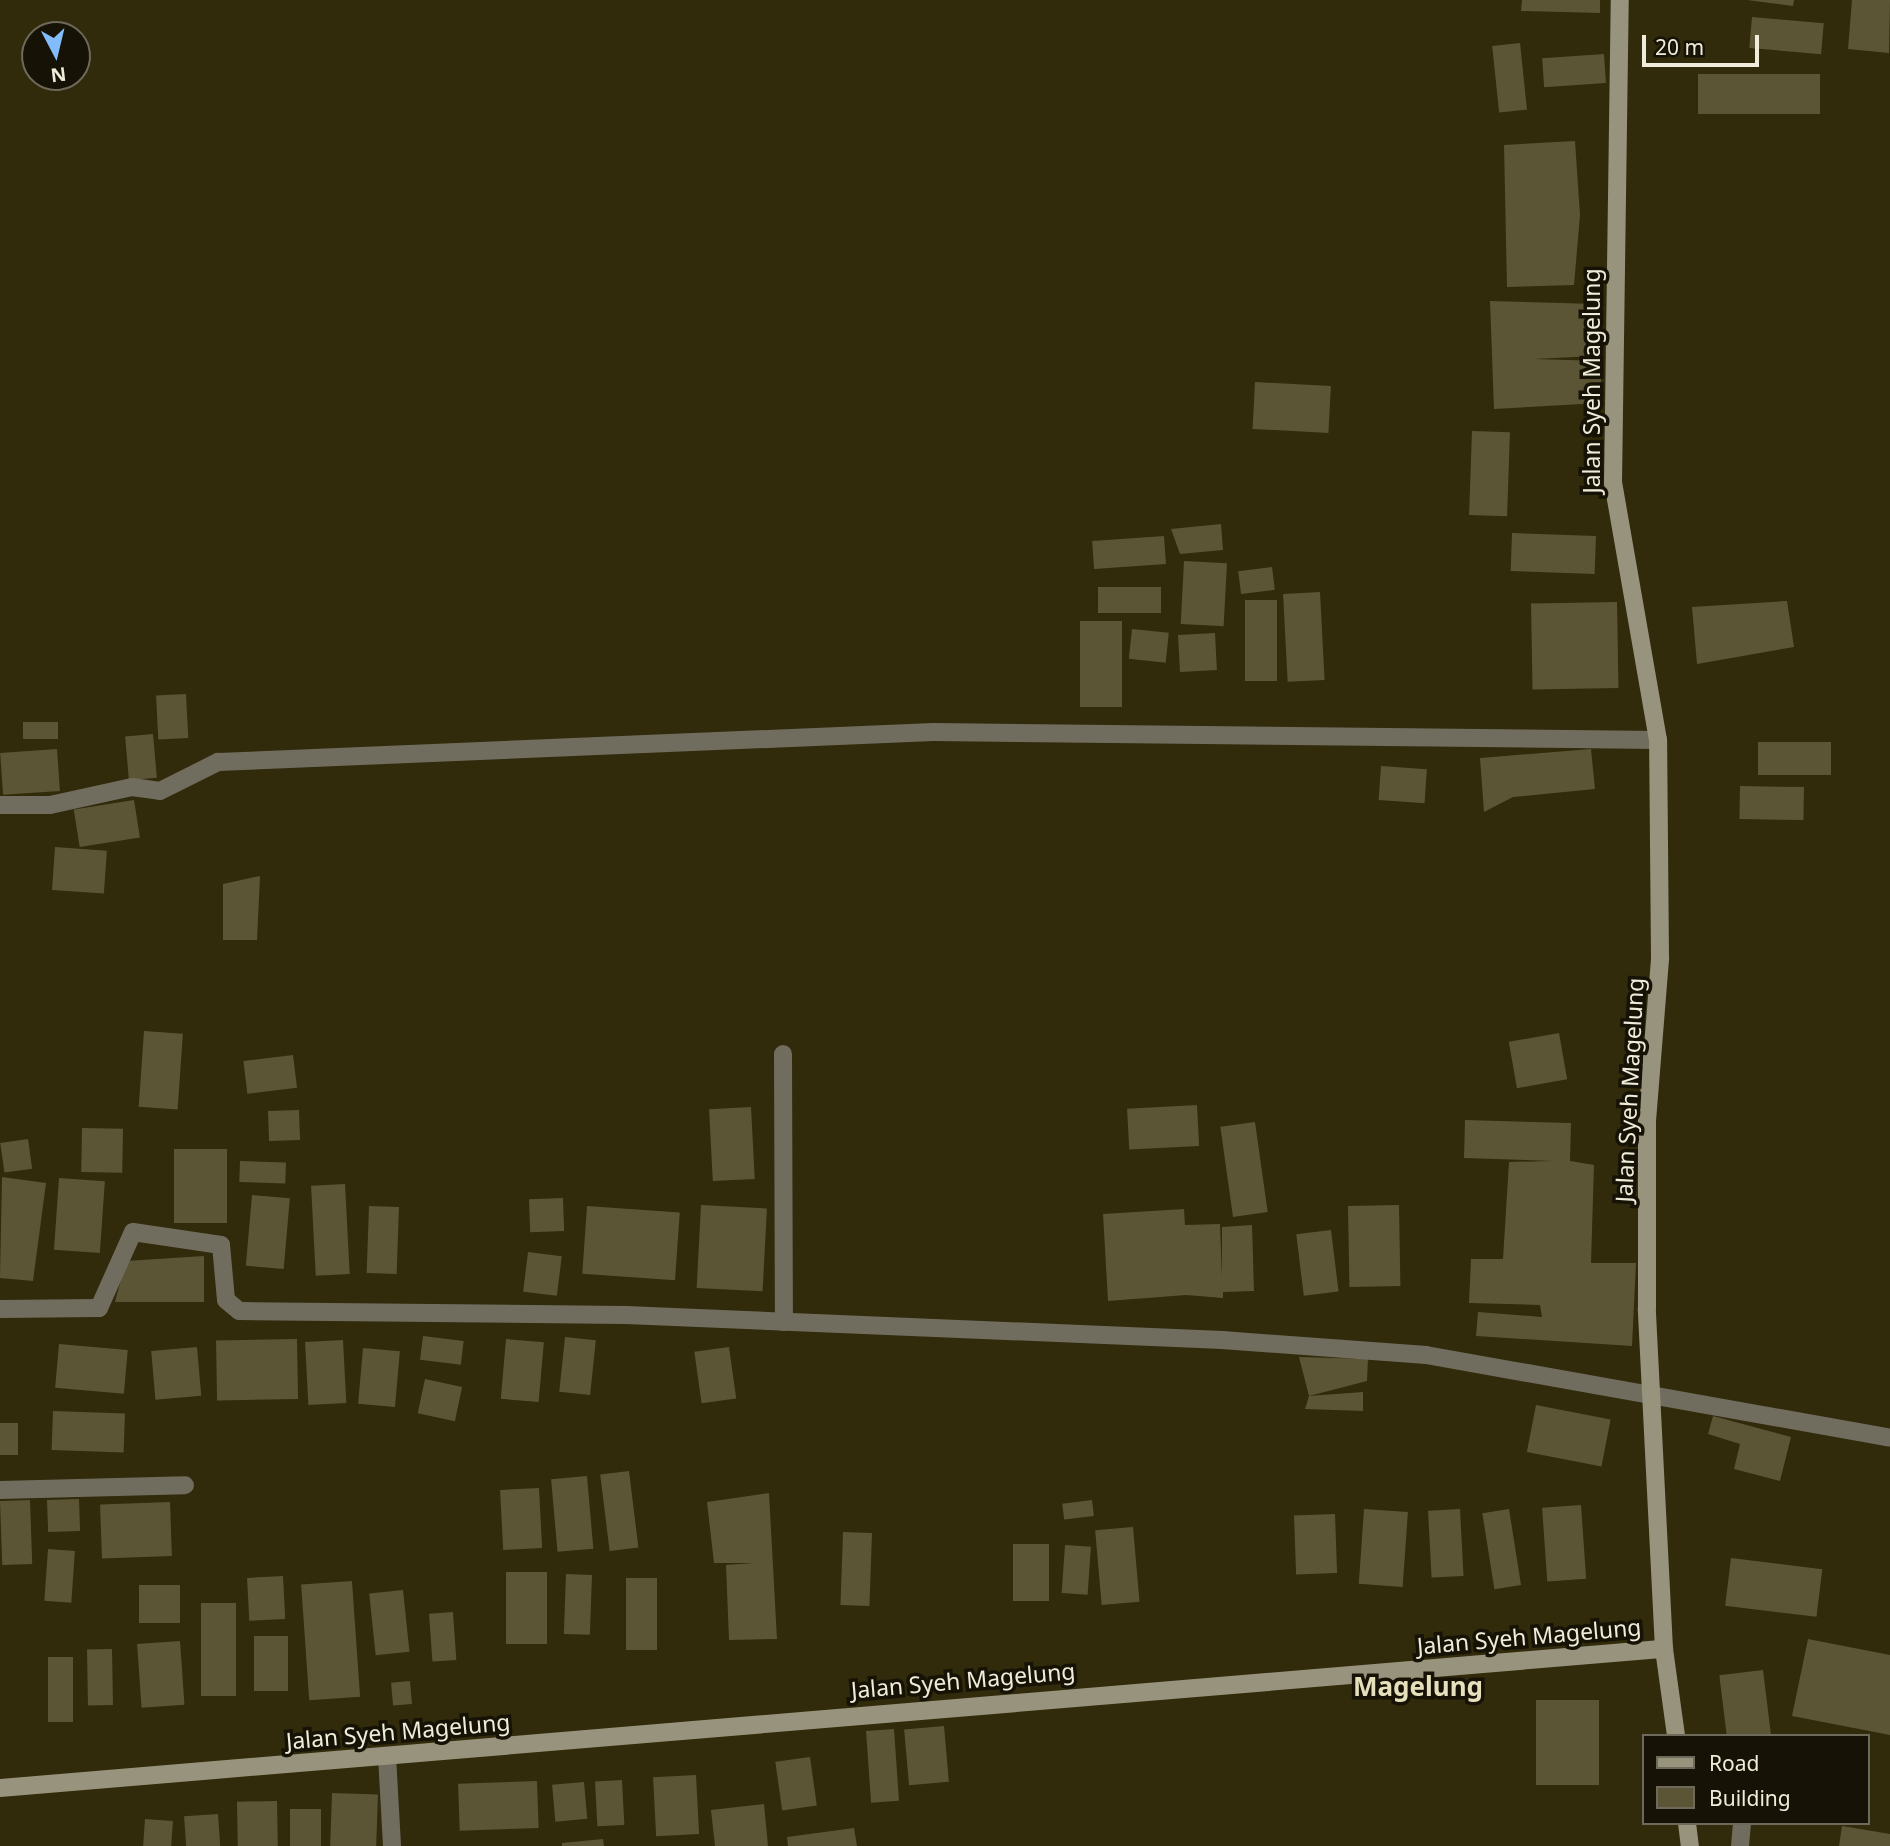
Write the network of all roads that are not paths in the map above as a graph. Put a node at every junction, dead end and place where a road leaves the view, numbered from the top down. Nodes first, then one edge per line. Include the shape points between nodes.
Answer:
1 (1620, 0) edge
2 (1658, 740) junction
3 (0, 806) edge
4 (783, 1054) dead end
5 (0, 1309) edge
6 (783, 1322) junction
7 (1650, 1398) junction
8 (1890, 1438) edge
9 (185, 1485) dead end
10 (0, 1490) edge
11 (1664, 1649) junction
12 (1676, 1734) edge
13 (387, 1756) junction
14 (0, 1788) edge
15 (1687, 1825) edge
16 (1742, 1825) edge
17 (392, 1846) edge
18 (1690, 1846) edge
19 (1740, 1846) edge

1 - 2 street, Jalan Syeh Magelung via 1613,483
2 - 3 street via 905,733 218,762 160,791 132,787 50,805
2 - 7 street, Jalan Syeh Magelung via 1660,958 1647,1121
4 - 6 street
5 - 6 street via 99,1308 133,1232 221,1245 226,1300 239,1311
6 - 7 street via 1222,1340 1426,1355
7 - 8 street
7 - 11 street, Jalan Syeh Magelung
9 - 10 street
11 - 12 street
11 - 13 street, Jalan Syeh Magelung
13 - 14 street, Jalan Syeh Magelung
13 - 17 street
15 - 18 street
16 - 19 street

